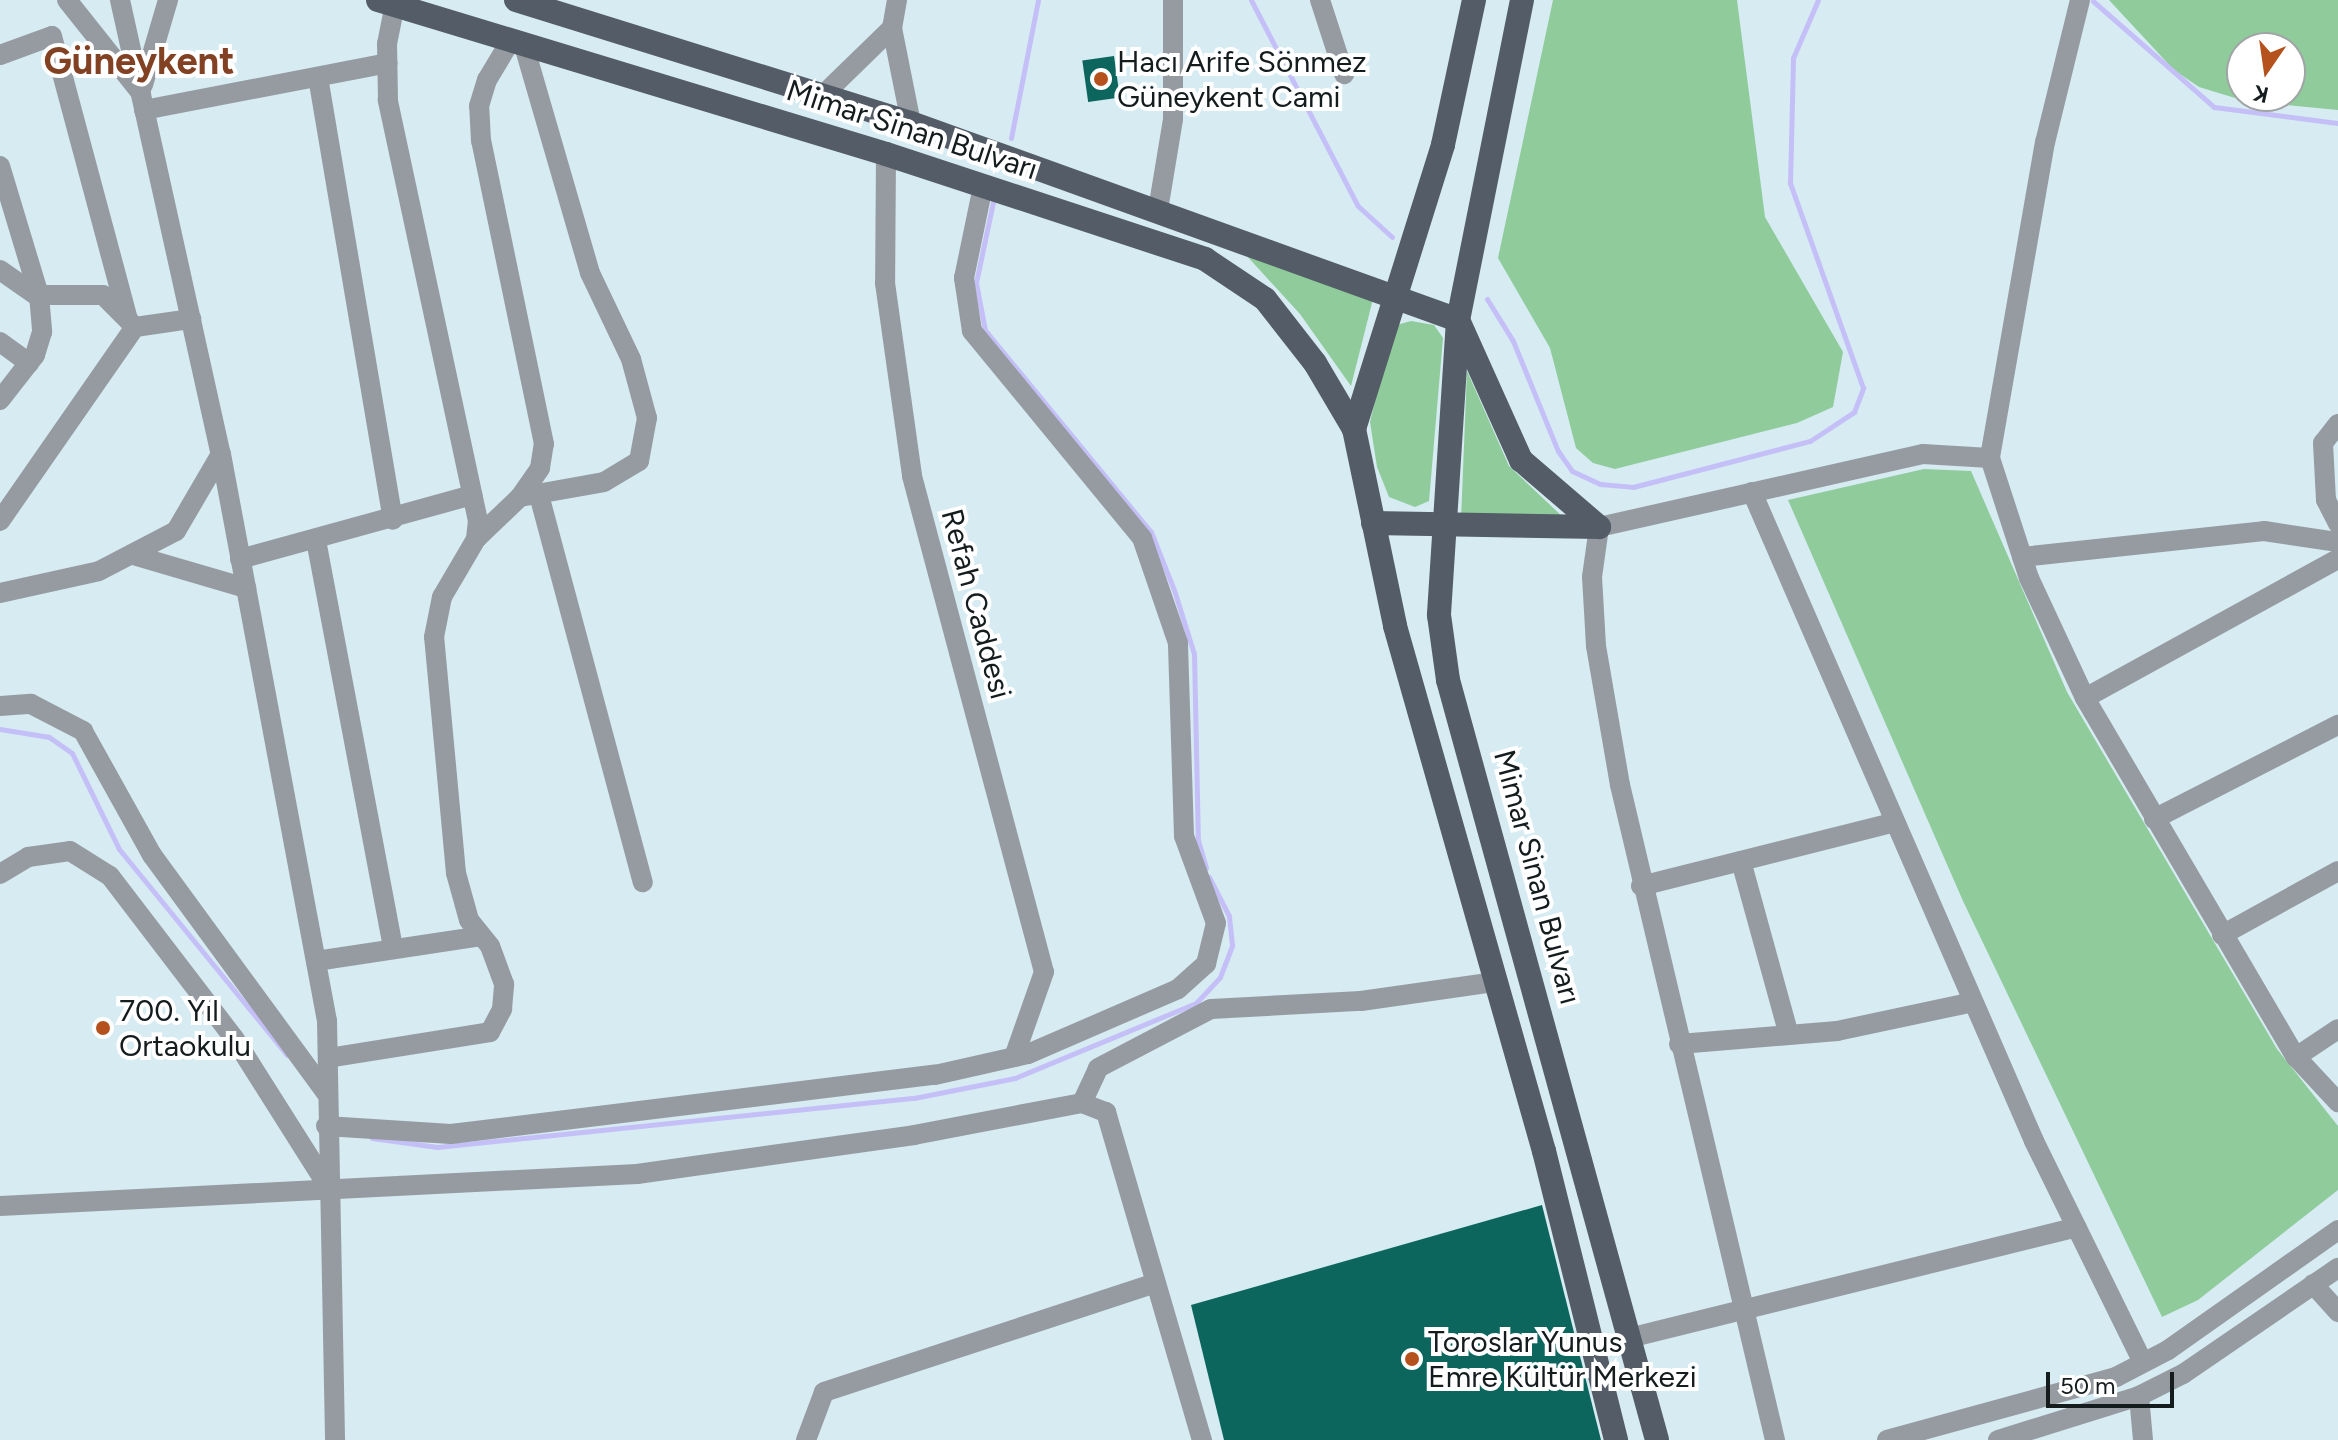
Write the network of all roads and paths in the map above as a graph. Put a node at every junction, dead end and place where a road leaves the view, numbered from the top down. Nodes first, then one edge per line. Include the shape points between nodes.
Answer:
1 (67, 0) edge
2 (120, 0) edge
3 (168, 0) edge
4 (516, 0) edge
5 (897, 0) edge
6 (1173, 0) edge
7 (1320, 0) edge
8 (1474, 0) edge
9 (1522, 0) edge
10 (2080, 0) edge
11 (387, 2) edge
12 (892, 28) junction
13 (517, 42) junction
14 (0, 55) edge
15 (387, 63) junction
16 (1344, 74) dead end
17 (318, 77) junction
18 (819, 99) junction
19 (142, 102) junction
20 (911, 123) junction
21 (886, 154) junction
22 (0, 166) edge
23 (983, 186) junction
24 (1158, 210) junction
25 (0, 270) edge
26 (39, 296) junction
27 (1393, 297) junction
28 (191, 319) junction
29 (1458, 320) junction
30 (132, 323) junction
31 (0, 342) edge
32 (29, 363) junction
33 (0, 400) edge
34 (2338, 424) edge
35 (1354, 429) junction
36 (221, 454) junction
37 (1990, 458) junction
38 (1752, 492) junction
39 (472, 495) junction
40 (530, 496) junction
41 (393, 520) junction
42 (0, 521) edge
43 (1373, 523) junction
44 (2338, 524) edge
45 (1443, 525) junction
46 (1599, 527) junction
47 (476, 539) junction
48 (316, 540) junction
49 (2338, 542) edge
50 (133, 555) junction
51 (2022, 557) junction
52 (240, 559) junction
53 (2338, 559) edge
54 (2, 587) edge
55 (246, 588) junction
56 (2085, 698) junction
57 (0, 706) edge
58 (2338, 725) edge
59 (2154, 819) junction
60 (1895, 822) junction
61 (1741, 861) junction
62 (2338, 871) edge
63 (0, 874) edge
64 (643, 882) dead end
65 (1641, 886) junction
66 (2222, 935) junction
67 (481, 936) junction
68 (393, 949) junction
69 (316, 961) junction
70 (1494, 982) junction
71 (1973, 1002) junction
72 (2338, 1029) edge
73 (1789, 1035) junction
74 (1679, 1044) junction
75 (1014, 1057) junction
76 (2296, 1057) junction
77 (328, 1058) junction
78 (327, 1094) junction
79 (2338, 1102) edge
80 (1082, 1103) junction
81 (326, 1126) junction
82 (331, 1191) junction
83 (0, 1206) edge
84 (2076, 1227) junction
85 (2338, 1230) edge
86 (2338, 1268) edge
87 (1156, 1283) junction
88 (2313, 1284) junction
89 (1742, 1311) junction
90 (2338, 1312) edge
91 (1629, 1338) junction
92 (2143, 1363) junction
93 (2139, 1396) junction
94 (335, 1440) edge
95 (806, 1440) edge
96 (1202, 1440) edge
97 (1616, 1440) edge
98 (1657, 1440) edge
99 (1775, 1440) edge
100 (1887, 1440) edge
101 (1998, 1440) edge
102 (2143, 1440) edge

1 - 19 street
2 - 19 street
3 - 19 street
4 - 18 main road, Mimar Sinan Bulvarı
5 - 12 street
6 - 24 street via 1173,119
7 - 16 street
8 - 27 main road via 1443,145
9 - 29 main road, Mimar Sinan Bulvarı
10 - 37 street via 2045,142
11 - 13 main road, Mimar Sinan Bulvarı
11 - 15 street
12 - 18 street
12 - 20 street
13 - 21 main road, Mimar Sinan Bulvarı
13 - 40 street via 479,106 501,255 544,444
13 - 40 street via 590,273 631,359 647,418 639,461 604,482
14 - 30 street via 52,36
15 - 17 street
15 - 39 street via 388,100
17 - 19 street
17 - 41 street
18 - 20 main road, Mimar Sinan Bulvarı
19 - 28 street
20 - 24 main road, Mimar Sinan Bulvarı
21 - 23 main road, Mimar Sinan Bulvarı
21 - 75 street, Refah Caddesi via 885,283 912,476 1044,972
22 - 26 street
23 - 35 main road, Mimar Sinan Bulvarı via 1205,259 1253,291 1315,363
23 - 75 street via 964,307 980,348 1121,507 1154,561 1178,643 1184,691 1184,836 1216,923 1206,964 1178,989
24 - 27 main road, Mimar Sinan Bulvarı
25 - 26 street
26 - 30 street via 103,295
26 - 32 street via 42,332
27 - 29 main road
27 - 35 main road, Mimar Sinan Bulvarı
28 - 30 street
28 - 36 street
29 - 45 main road, Mimar Sinan Bulvarı
29 - 46 main road via 1521,460
30 - 42 street
31 - 32 street
32 - 33 street
34 - 44 street via 2323,443 2326,500
35 - 43 main road, Mimar Sinan Bulvarı
36 - 50 street via 176,531
36 - 52 street
37 - 38 street via 1923,454
37 - 51 street
38 - 46 street
38 - 60 street
39 - 41 street
39 - 47 street
40 - 47 street
40 - 64 street
41 - 48 street
43 - 45 main road
43 - 70 main road, Mimar Sinan Bulvarı via 1399,641
45 - 46 main road
45 - 91 main road, Mimar Sinan Bulvarı via 1439,615 1448,680
46 - 65 street via 1592,577 1596,646
47 - 67 street via 442,597 434,637 456,873 469,920
48 - 52 street
48 - 68 street
49 - 51 street via 2264,531
50 - 54 street via 99,571
50 - 55 street
51 - 56 street
52 - 55 street
53 - 56 street
55 - 69 street
56 - 59 street
57 - 78 street via 31,704 83,731 152,855
58 - 59 street
59 - 66 street
60 - 61 street
60 - 71 street
61 - 65 street
61 - 73 street
62 - 66 street
63 - 82 street via 28,857 70,851 110,876 234,1038
65 - 74 street
66 - 76 street
67 - 68 street
67 - 77 street via 504,984 502,1009 490,1032
68 - 69 street
69 - 77 street
70 - 80 street via 1361,1001 1211,1009 1098,1068
70 - 97 main road, Mimar Sinan Bulvarı via 1544,1151
71 - 73 street
71 - 84 street
72 - 76 street
73 - 74 street
74 - 89 street
75 - 81 street via 935,1075 451,1134
76 - 79 street
77 - 78 street
78 - 81 street
80 - 82 street via 914,1135 637,1174
80 - 87 street via 1106,1112
81 - 82 street
82 - 83 street
82 - 94 street
84 - 89 street
84 - 92 street
85 - 92 street
86 - 88 street
87 - 95 street via 824,1392
87 - 96 street
88 - 90 street
88 - 93 street via 2183,1374
89 - 91 street
89 - 99 street
91 - 98 main road, Mimar Sinan Bulvarı
92 - 100 street via 2053,1398
93 - 101 street
93 - 102 street

